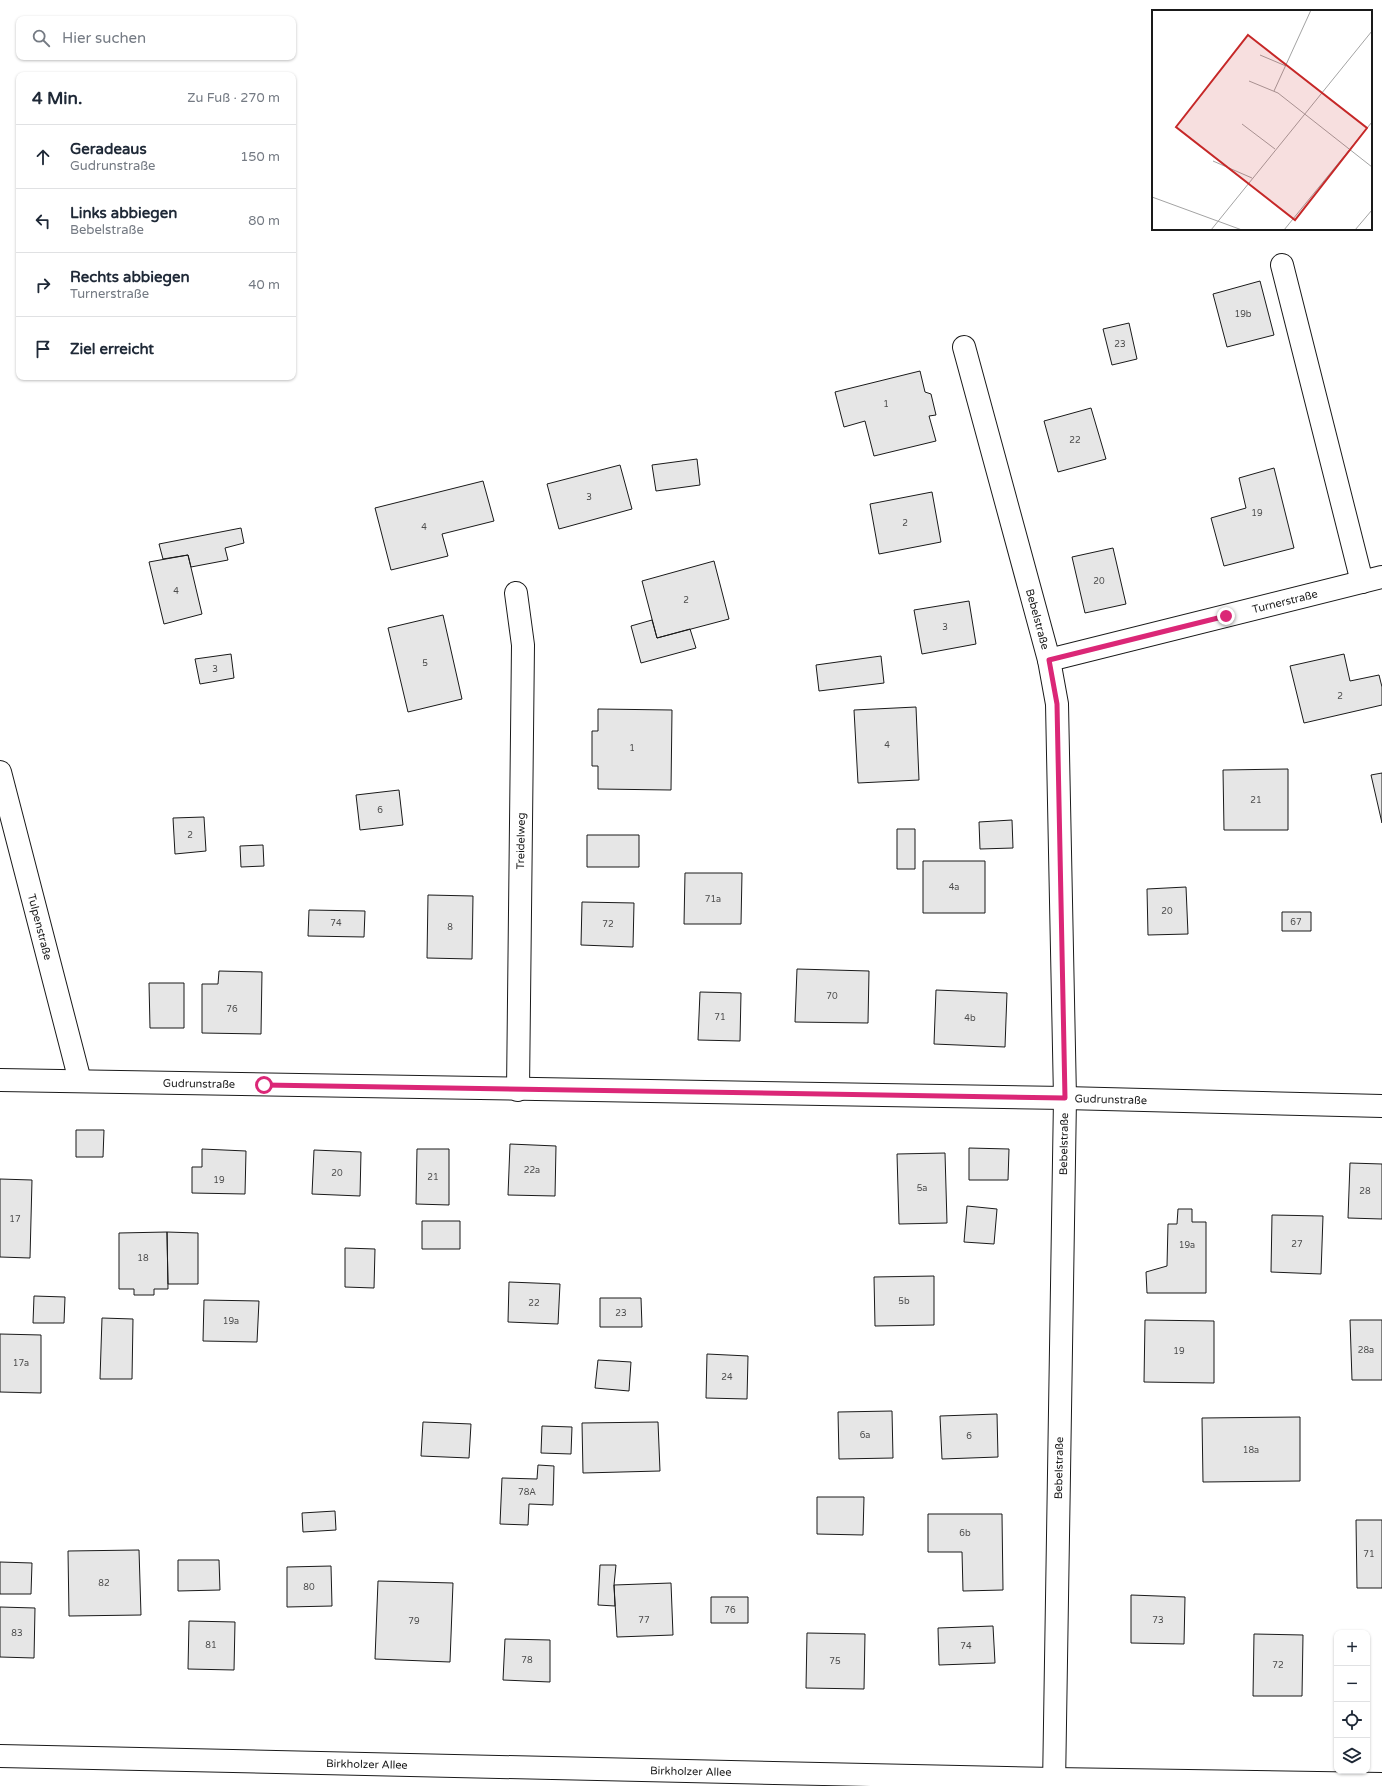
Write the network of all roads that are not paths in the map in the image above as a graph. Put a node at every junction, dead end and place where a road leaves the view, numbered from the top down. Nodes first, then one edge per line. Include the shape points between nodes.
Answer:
1 (1282, 265) dead end
2 (964, 347) dead end
3 (1372, 580) edge
4 (516, 593) dead end
5 (1049, 660) junction
6 (0, 772) edge
7 (0, 1080) edge
8 (80, 1081) junction
9 (518, 1090) junction
10 (1065, 1098) junction
11 (1382, 1106) edge
12 (0, 1756) edge
13 (1054, 1783) edge
14 (1382, 1784) edge

1 - 3 street
2 - 5 street, Bebelstraße
3 - 5 street, Turnerstraße
4 - 9 street, Treidelweg via 523,645
5 - 10 street, Bebelstraße via 1057,704
6 - 8 street, Tulpenstraße
7 - 8 street, Gudrunstraße
8 - 9 street, Gudrunstraße
9 - 10 street, Gudrunstraße
10 - 11 street, Gudrunstraße
10 - 13 street, Bebelstraße
12 - 13 street, Birkholzer Allee
13 - 14 street, Birkholzer Allee

